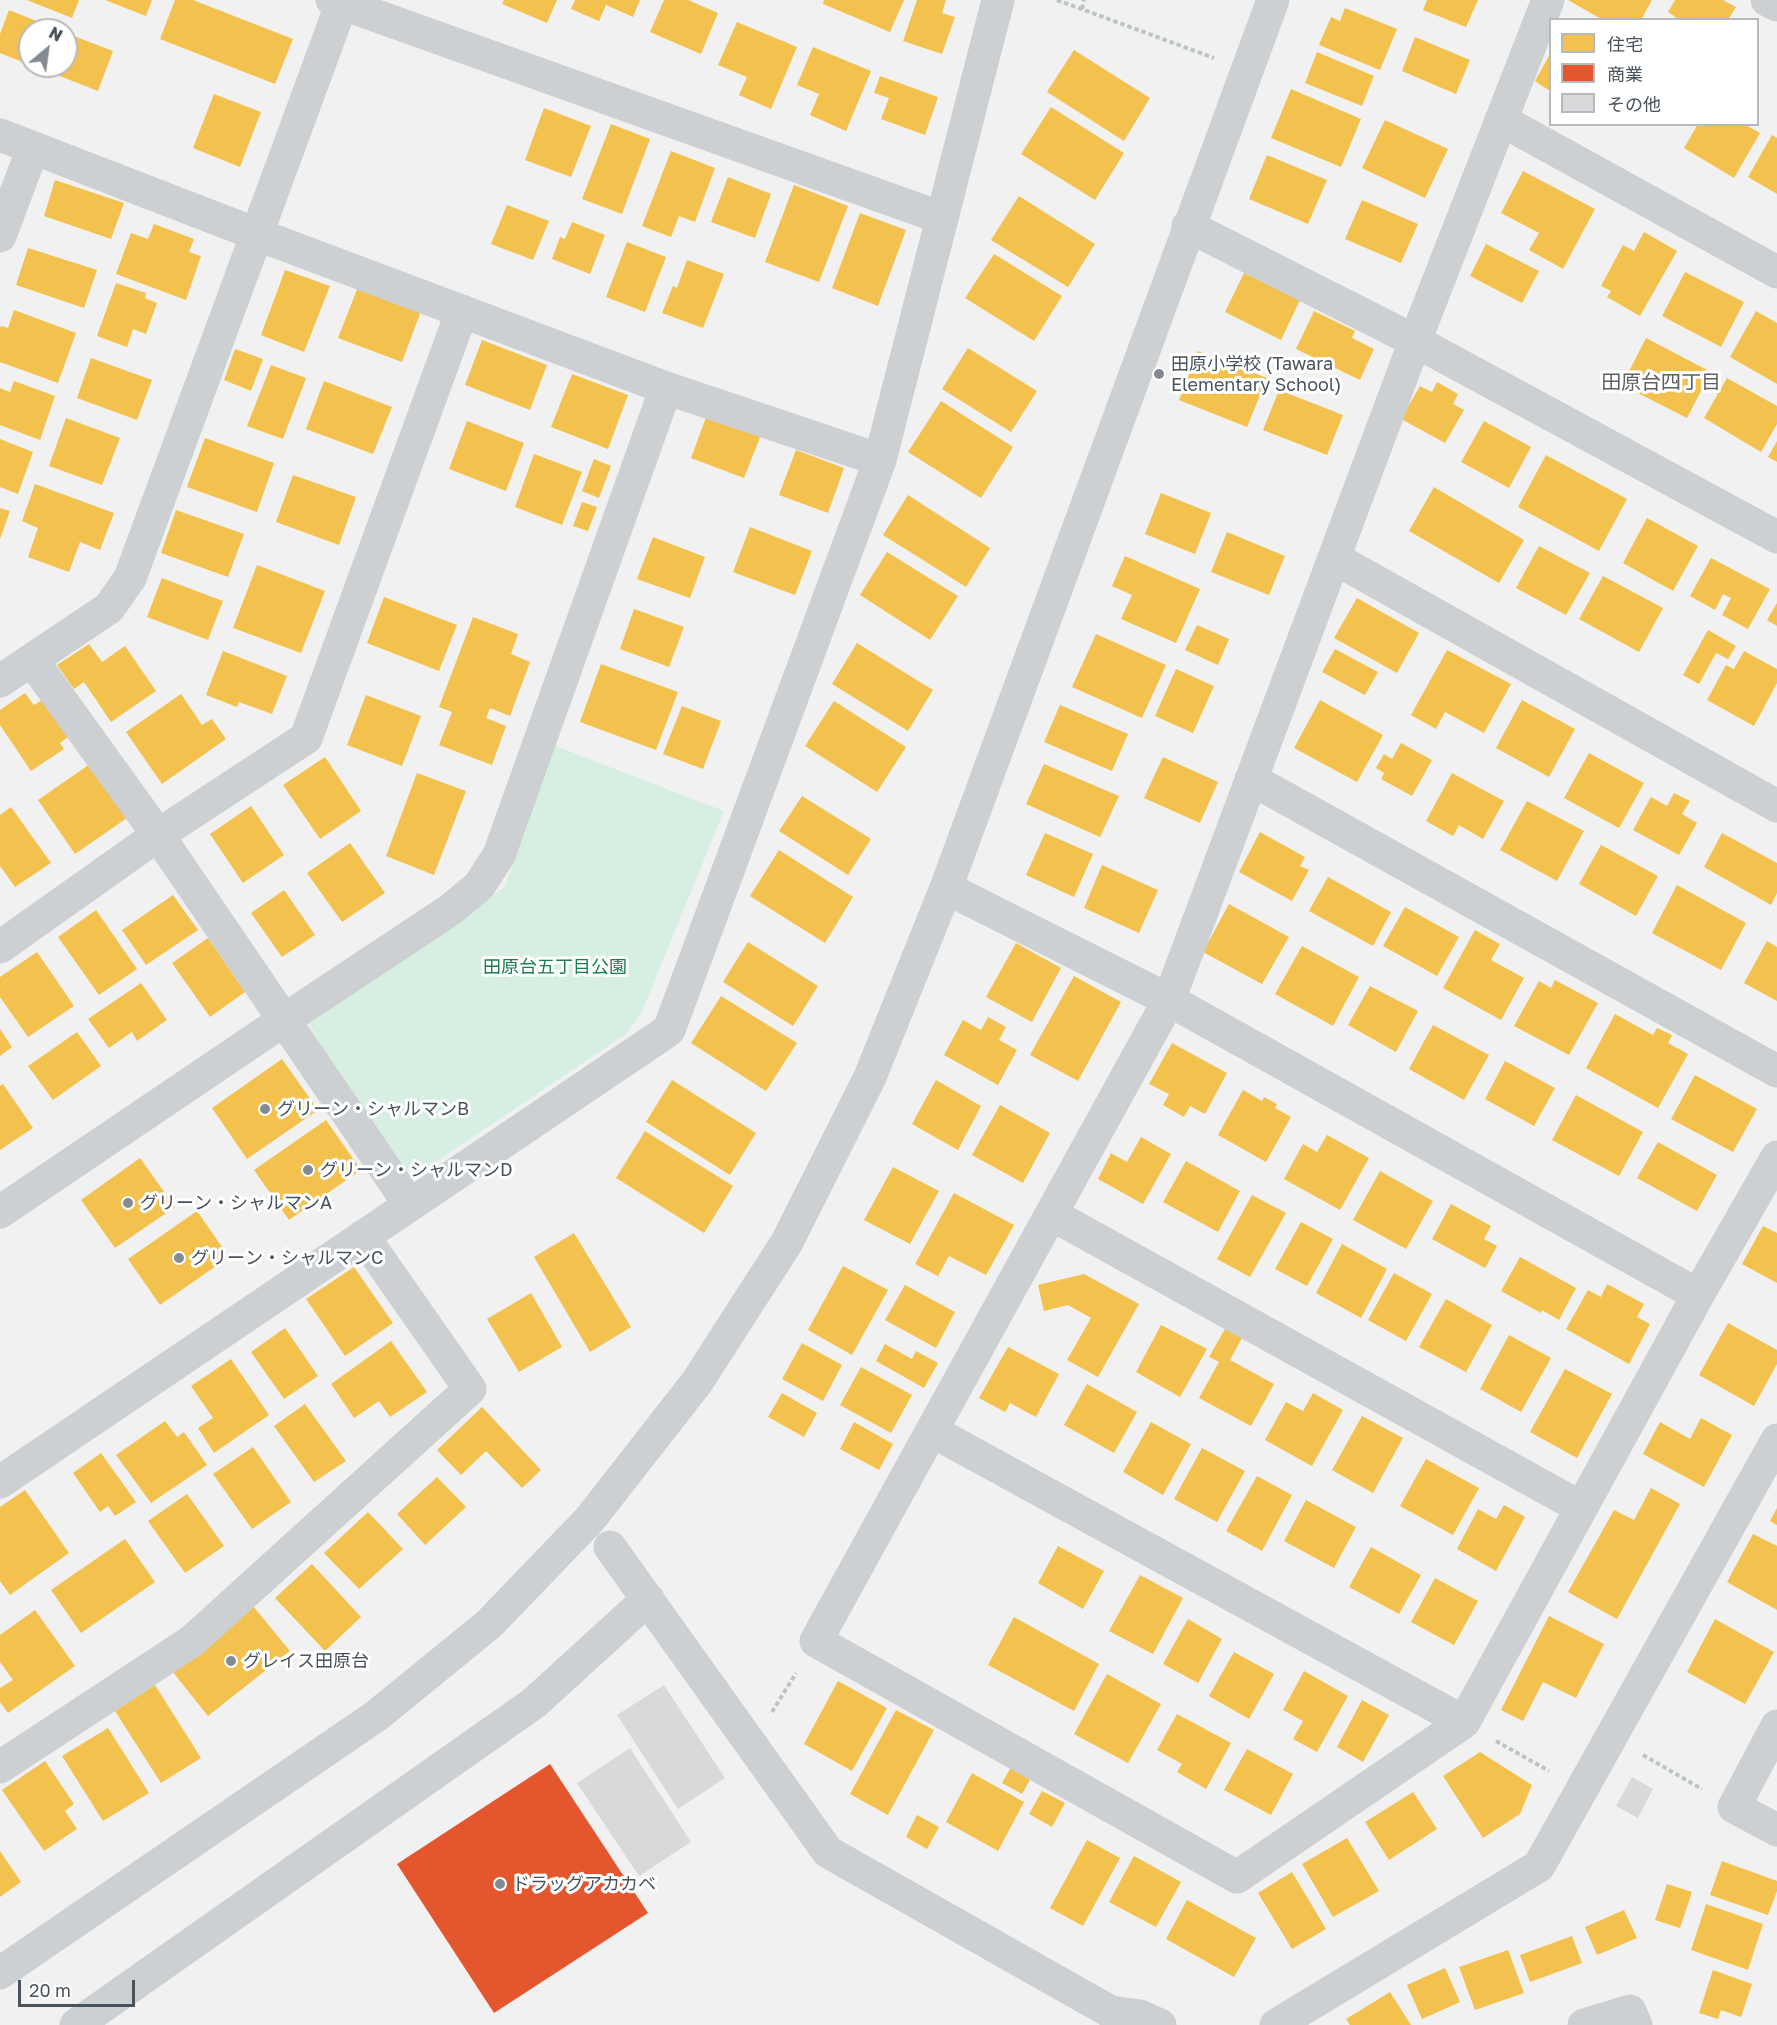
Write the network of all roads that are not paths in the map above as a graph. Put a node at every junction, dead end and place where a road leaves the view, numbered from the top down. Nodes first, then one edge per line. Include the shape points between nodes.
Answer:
1 (998, 0) edge
2 (1273, 0) edge
3 (1548, 0) edge
4 (1767, 0) edge
5 (339, 1) edge
6 (1777, 5) edge
7 (1501, 120) junction
8 (0, 135) edge
9 (33, 148) junction
10 (942, 218) junction
11 (1188, 226) junction
12 (256, 234) junction
13 (0, 236) edge
14 (1777, 272) edge
15 (462, 311) junction
16 (1415, 341) junction
17 (666, 388) junction
18 (880, 460) junction
19 (1777, 537) edge
20 (1334, 558) junction
21 (32, 660) junction
22 (0, 681) edge
23 (1251, 779) junction
24 (1777, 806) edge
25 (158, 835) junction
26 (946, 888) junction
27 (0, 947) edge
28 (1169, 1000) junction
29 (284, 1020) junction
30 (1777, 1071) edge
31 (1777, 1157) edge
32 (410, 1205) junction
33 (0, 1212) edge
34 (1051, 1214) junction
35 (363, 1236) junction
36 (1698, 1295) junction
37 (932, 1431) junction
38 (1777, 1440) edge
39 (0, 1482) edge
40 (1580, 1507) junction
41 (610, 1547) dead end
42 (648, 1599) junction
43 (1464, 1722) junction
44 (1777, 1726) edge
45 (0, 1767) edge
46 (1777, 1830) edge
47 (0, 1973) edge
48 (76, 2025) edge
49 (1160, 2025) edge
50 (1276, 2025) edge
51 (1584, 2025) edge
52 (1636, 2025) edge

1 - 10 street
2 - 11 street
3 - 7 street
4 - 6 street
5 - 10 street
5 - 12 street
7 - 14 street
7 - 16 street
8 - 9 street
9 - 12 street
9 - 13 street
10 - 18 street
11 - 16 street
11 - 26 street
12 - 15 street
12 - 21 street via 130,578 109,608
15 - 17 street
15 - 25 street via 306,738
16 - 19 street
16 - 20 street
17 - 18 street
17 - 29 street via 499,855 479,886 450,910
18 - 32 street via 669,1030
20 - 23 street
20 - 24 street
21 - 22 street
21 - 25 street
23 - 28 street
23 - 30 street
25 - 27 street
25 - 29 street
26 - 28 street
26 - 47 street via 870,1077 787,1242 698,1382 590,1519 489,1624 376,1716
28 - 34 street
28 - 36 street
29 - 32 street
29 - 33 street
31 - 36 street
32 - 35 street
34 - 37 street
34 - 40 street
35 - 39 street
35 - 45 street via 470,1389 192,1641
36 - 40 street
37 - 43 street
37 - 43 street via 816,1641 1237,1877
38 - 50 street via 1539,1866
40 - 43 street
41 - 42 street
42 - 48 street via 534,1703
42 - 49 street via 828,1852 1112,2012 1140,2016
44 - 46 street via 1734,1807
51 - 52 street via 1630,2011

